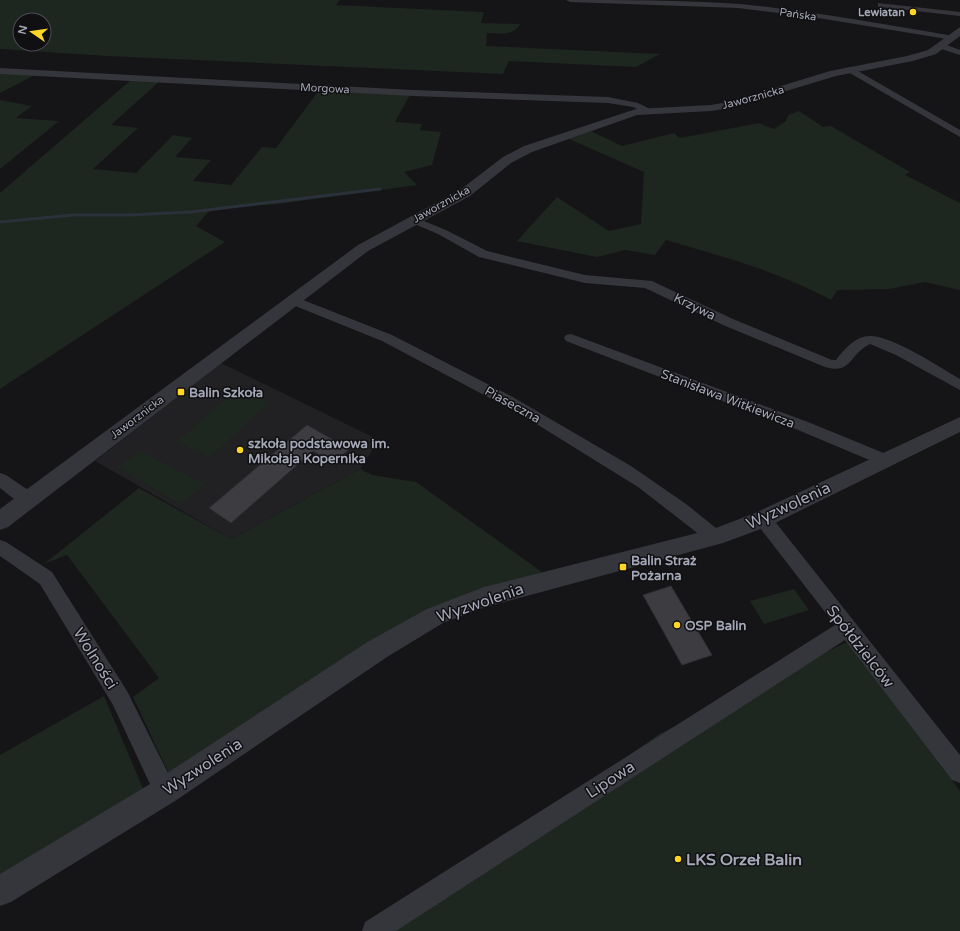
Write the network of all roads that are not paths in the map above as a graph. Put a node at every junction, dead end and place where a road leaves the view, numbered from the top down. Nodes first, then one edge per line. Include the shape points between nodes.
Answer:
1 (570, 0) edge
2 (881, 5) dead end
3 (960, 14) edge
4 (956, 34) edge
5 (940, 46) junction
6 (960, 53) edge
7 (851, 70) junction
8 (0, 71) edge
9 (649, 111) junction
10 (960, 134) edge
11 (414, 220) junction
12 (294, 300) junction
13 (571, 338) dead end
14 (960, 385) edge
15 (960, 424) edge
16 (885, 460) junction
17 (0, 480) edge
18 (28, 499) junction
19 (764, 519) junction
20 (0, 521) edge
21 (715, 537) junction
22 (0, 547) edge
23 (847, 628) junction
24 (960, 772) edge
25 (164, 791) junction
26 (0, 891) edge
27 (374, 931) edge

1 - 4 street, Pańska via 743,6
2 - 3 street
4 - 5 street, Jaworznicka
5 - 6 street
5 - 7 street, Jaworznicka via 925,55
7 - 9 street, Jaworznicka via 730,105
7 - 10 street
8 - 9 street, Morgowa via 413,93 608,100
9 - 11 street, Jaworznicka via 625,116 528,149 507,160 465,193
11 - 12 street, Jaworznicka via 363,248
11 - 14 street, Krzywa via 483,254 585,279 648,284 728,322 830,364 839,365 865,341 881,342
12 - 18 street, Jaworznicka
12 - 21 street, Piaseczna via 399,343 527,410 657,492 690,515
13 - 16 street, Stanisława Witkiewicza
15 - 16 street, Wyzwolenia
16 - 19 street, Wyzwolenia
17 - 18 street
18 - 20 street, Jaworznicka
19 - 21 street, Wyzwolenia
19 - 23 street, Spółdzielców
21 - 25 street, Wyzwolenia via 484,597 435,616 378,649
22 - 25 street, Wolności via 46,578 120,698
23 - 24 street, Spółdzielców
23 - 27 street, Lipowa
25 - 26 street, Wyzwolenia

